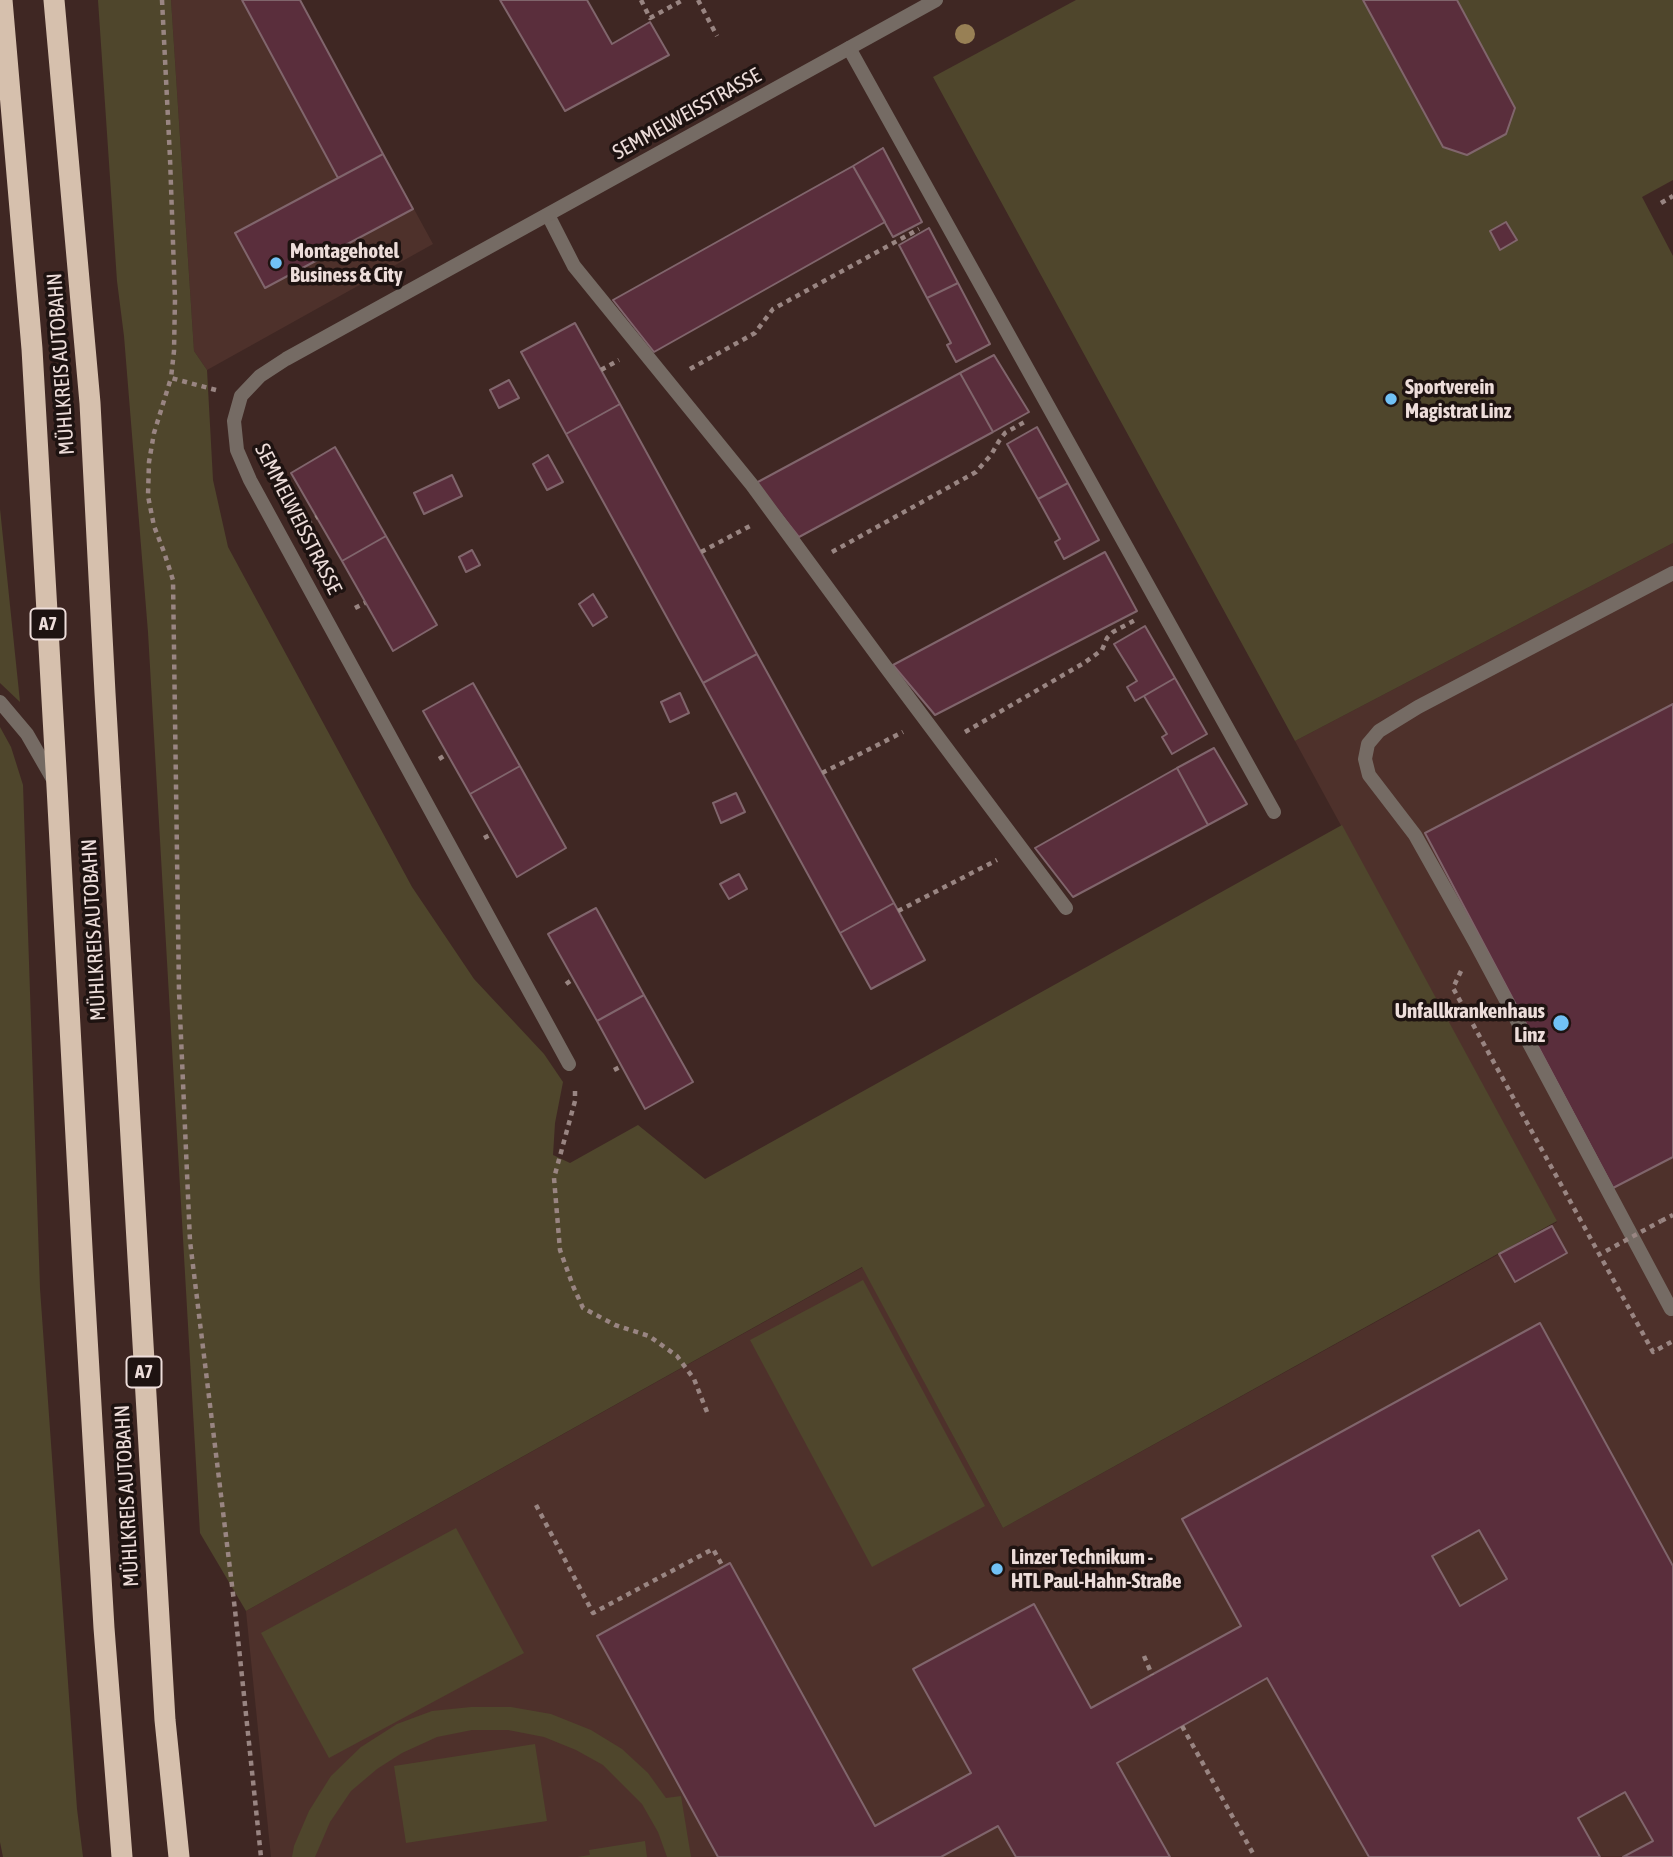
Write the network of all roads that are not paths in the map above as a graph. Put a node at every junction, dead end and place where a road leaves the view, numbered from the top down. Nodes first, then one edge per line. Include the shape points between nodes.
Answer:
1 (2, 0) edge
2 (54, 0) edge
3 (936, 0) edge
4 (849, 48) junction
5 (0, 104) edge
6 (16, 144) junction
7 (548, 215) junction
8 (1673, 573) edge
9 (0, 702) edge
10 (57, 787) junction
11 (1274, 812) dead end
12 (1066, 908) dead end
13 (569, 1064) road end
14 (1673, 1308) edge
15 (121, 1857) edge
16 (179, 1857) edge

1 - 6 highway, MÜHLKREIS AUTOBAHN / A7
2 - 16 highway, MÜHLKREIS AUTOBAHN / A7 via 90,404 163,1693
3 - 4 street, SEMMELWEISSTRASSE
4 - 7 street, SEMMELWEISSTRASSE
4 - 11 street
5 - 6 highway
6 - 10 highway, MÜHLKREIS AUTOBAHN / A7
7 - 12 street via 574,266 752,485
7 - 13 street, SEMMELWEISSTRASSE via 260,376 241,396 234,421 237,450 250,480
8 - 14 street via 1418,707 1379,731 1368,744 1365,759 1368,775 1415,835
9 - 10 street via 27,734
10 - 15 highway, MÜHLKREIS AUTOBAHN / A7

